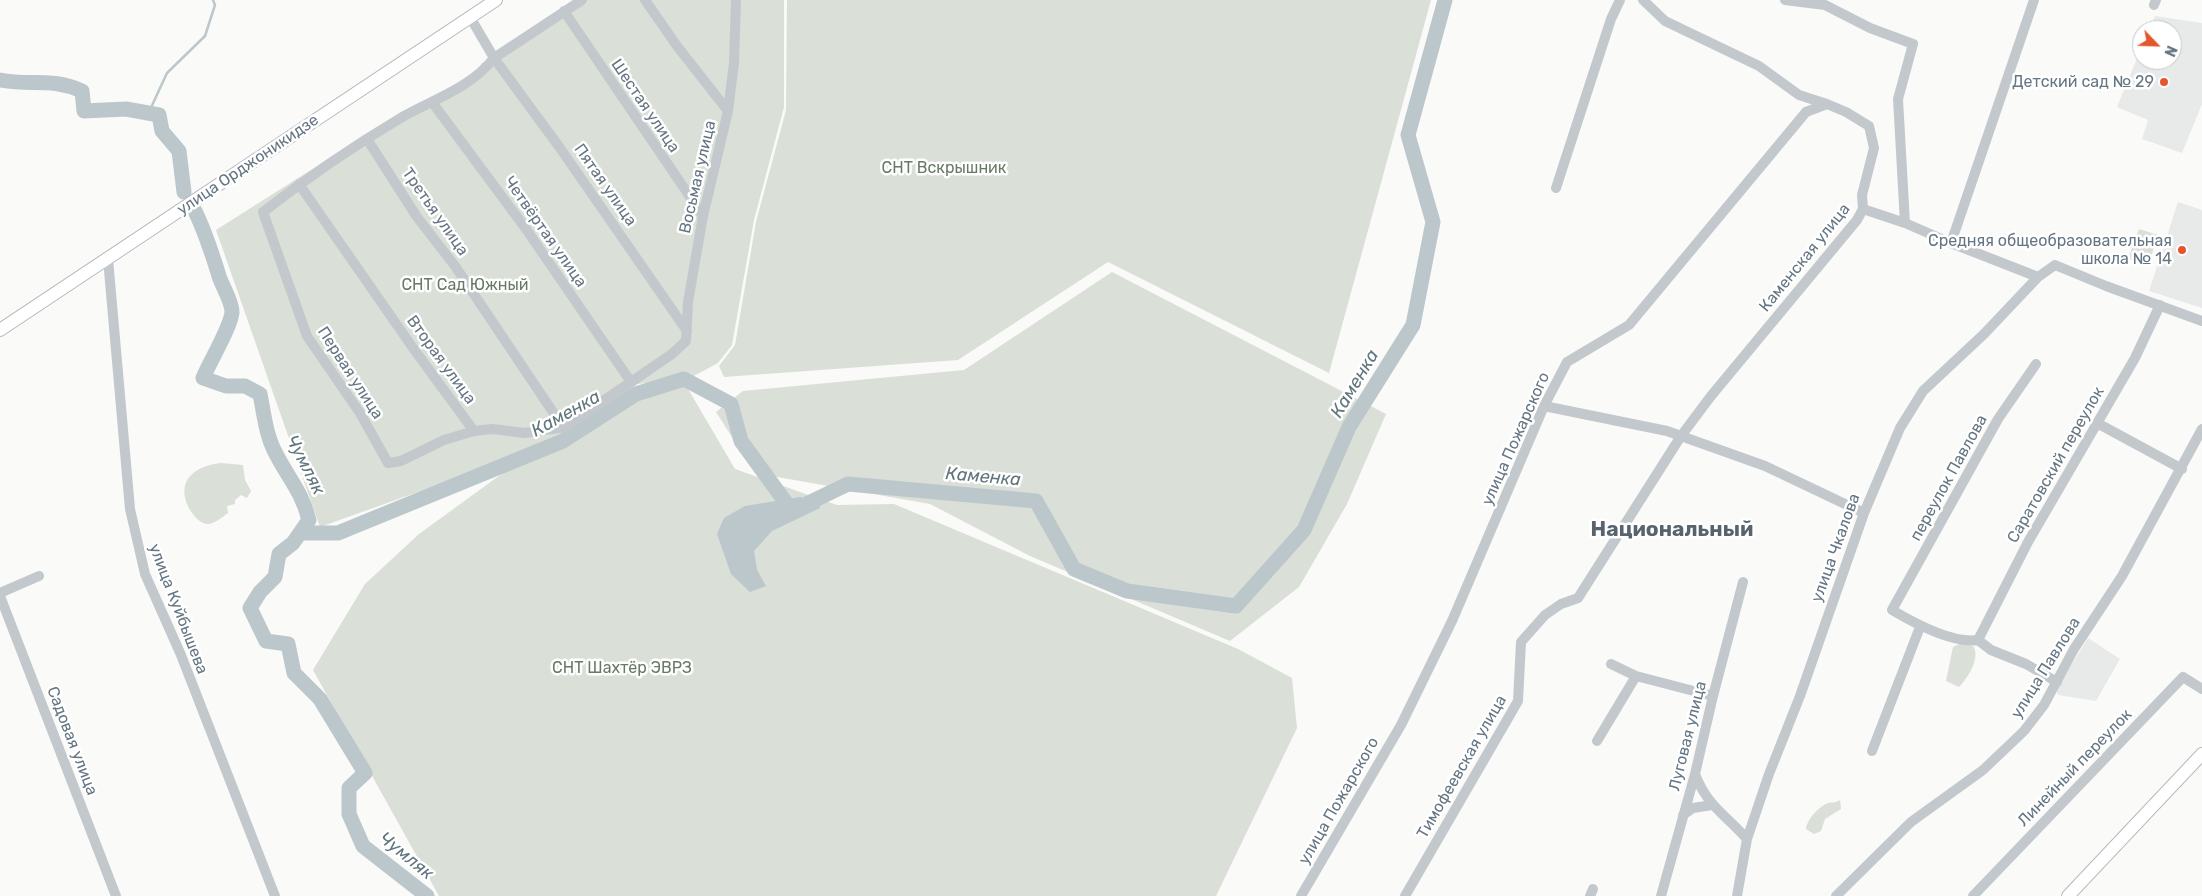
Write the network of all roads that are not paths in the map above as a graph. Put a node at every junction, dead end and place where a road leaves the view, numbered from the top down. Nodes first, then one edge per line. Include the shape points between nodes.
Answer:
1 (496, 0) edge
2 (582, 0) edge
3 (645, 0) edge
4 (736, 0) edge
5 (1620, 0) edge
6 (1644, 0) edge
7 (1785, 0) edge
8 (2034, 0) edge
9 (1826, 2) edge
10 (564, 11) junction
11 (470, 17) junction
12 (494, 58) junction
13 (432, 102) junction
14 (1827, 104) junction
15 (728, 111) junction
16 (368, 139) junction
17 (299, 184) junction
18 (1556, 188) dead end
19 (1863, 209) junction
20 (703, 216) junction
21 (1906, 223) junction
22 (1951, 243) junction
23 (108, 259) junction
24 (2038, 277) junction
25 (2160, 305) junction
26 (2202, 321) edge
27 (0, 330) edge
28 (688, 332) junction
29 (2036, 364) dead end
30 (631, 382) junction
31 (1544, 406) junction
32 (2097, 423) junction
33 (563, 427) junction
34 (2202, 429) edge
35 (474, 431) junction
36 (1681, 436) junction
37 (2182, 469) junction
38 (1864, 513) junction
39 (39, 576) dead end
40 (1744, 582) dead end
41 (0, 595) edge
42 (1920, 627) junction
43 (1978, 640) junction
44 (1611, 664) dead end
45 (1636, 676) junction
46 (2056, 682) junction
47 (2202, 689) edge
48 (1713, 696) junction
49 (1597, 741) dead end
50 (1872, 751) dead end
51 (2202, 754) edge
52 (1695, 774) junction
53 (1712, 805) junction
54 (1683, 816) junction
55 (1747, 839) junction
56 (116, 896) edge
57 (275, 896) edge
58 (1301, 896) edge
59 (1405, 896) edge
60 (1661, 896) edge
61 (1737, 896) edge
62 (1836, 896) edge
63 (1973, 896) edge
64 (2068, 896) edge

1 - 11 main road, улица Орджоникидзе
2 - 10 street
3 - 15 street
4 - 15 street, Восьмая улица via 734,63
5 - 18 street
6 - 14 street via 1665,21 1760,66 1799,95
7 - 9 street
8 - 22 street
9 - 21 street via 1870,28 1913,44 1898,99
10 - 12 street
10 - 20 street, Шестая улица
11 - 12 street, Пятая улица
11 - 23 main road, улица Орджоникидзе
12 - 13 street via 485,70 460,88
12 - 28 street, Пятая улица
13 - 16 street
13 - 30 street, Четвёртая улица via 526,229
14 - 19 street via 1869,126 1874,148 1862,196
14 - 31 street, улица Пожарского via 1806,112 1629,325 1567,362
15 - 20 street, Восьмая улица
16 - 17 street
16 - 33 street, Третья улица via 417,217 455,266
17 - 35 street, Вторая улица
17 - 35 street, Первая улица via 263,212 307,336 360,413 388,463 402,461 444,440
19 - 21 street, Каменская улица
19 - 36 street, Каменская улица
20 - 28 street, Восьмая улица via 688,302
21 - 22 street, Каменская улица
22 - 24 street, Каменская улица
23 - 27 main road, улица Орджоникидзе
23 - 57 street, улица Куйбышева via 135,538 145,574 181,655
24 - 25 street, улица Чкалова via 2056,265
24 - 38 street, улица Чкалова via 1923,391 1900,428
25 - 26 street
25 - 32 street, Саратовский переулок via 2135,358
28 - 30 street via 686,341 672,354
29 - 42 street, переулок Павлова via 1998,419 1892,610
30 - 33 street
31 - 36 street via 1667,430
31 - 58 street, улица Пожарского via 1452,621 1401,725
32 - 37 street
32 - 43 street, Саратовский переулок via 2026,546
33 - 35 street via 525,433 492,429
34 - 37 street, улица Павлова
36 - 38 street via 1765,466
36 - 59 street, Тимофеевская улица via 1578,598 1545,615 1521,642 1518,701
37 - 46 street, улица Павлова via 2122,576
38 - 55 street, улица Чкалова
39 - 41 street
40 - 48 street, Луговая улица
41 - 56 street, Садовая улица
42 - 43 street via 1970,641
42 - 50 street
43 - 46 street via 1991,650 2026,664
44 - 45 street
45 - 48 street
45 - 49 street
46 - 62 street, улица Павлова via 2044,705 2024,731 1983,770 1911,822
47 - 63 street, Линейный переулок via 2183,677
48 - 52 street, Луговая улица
51 - 64 main road
52 - 53 street
52 - 54 street, Луговая улица
53 - 54 street via 1693,808
53 - 55 street via 1730,819
54 - 60 street, Луговая улица
55 - 61 street, улица Чкалова

